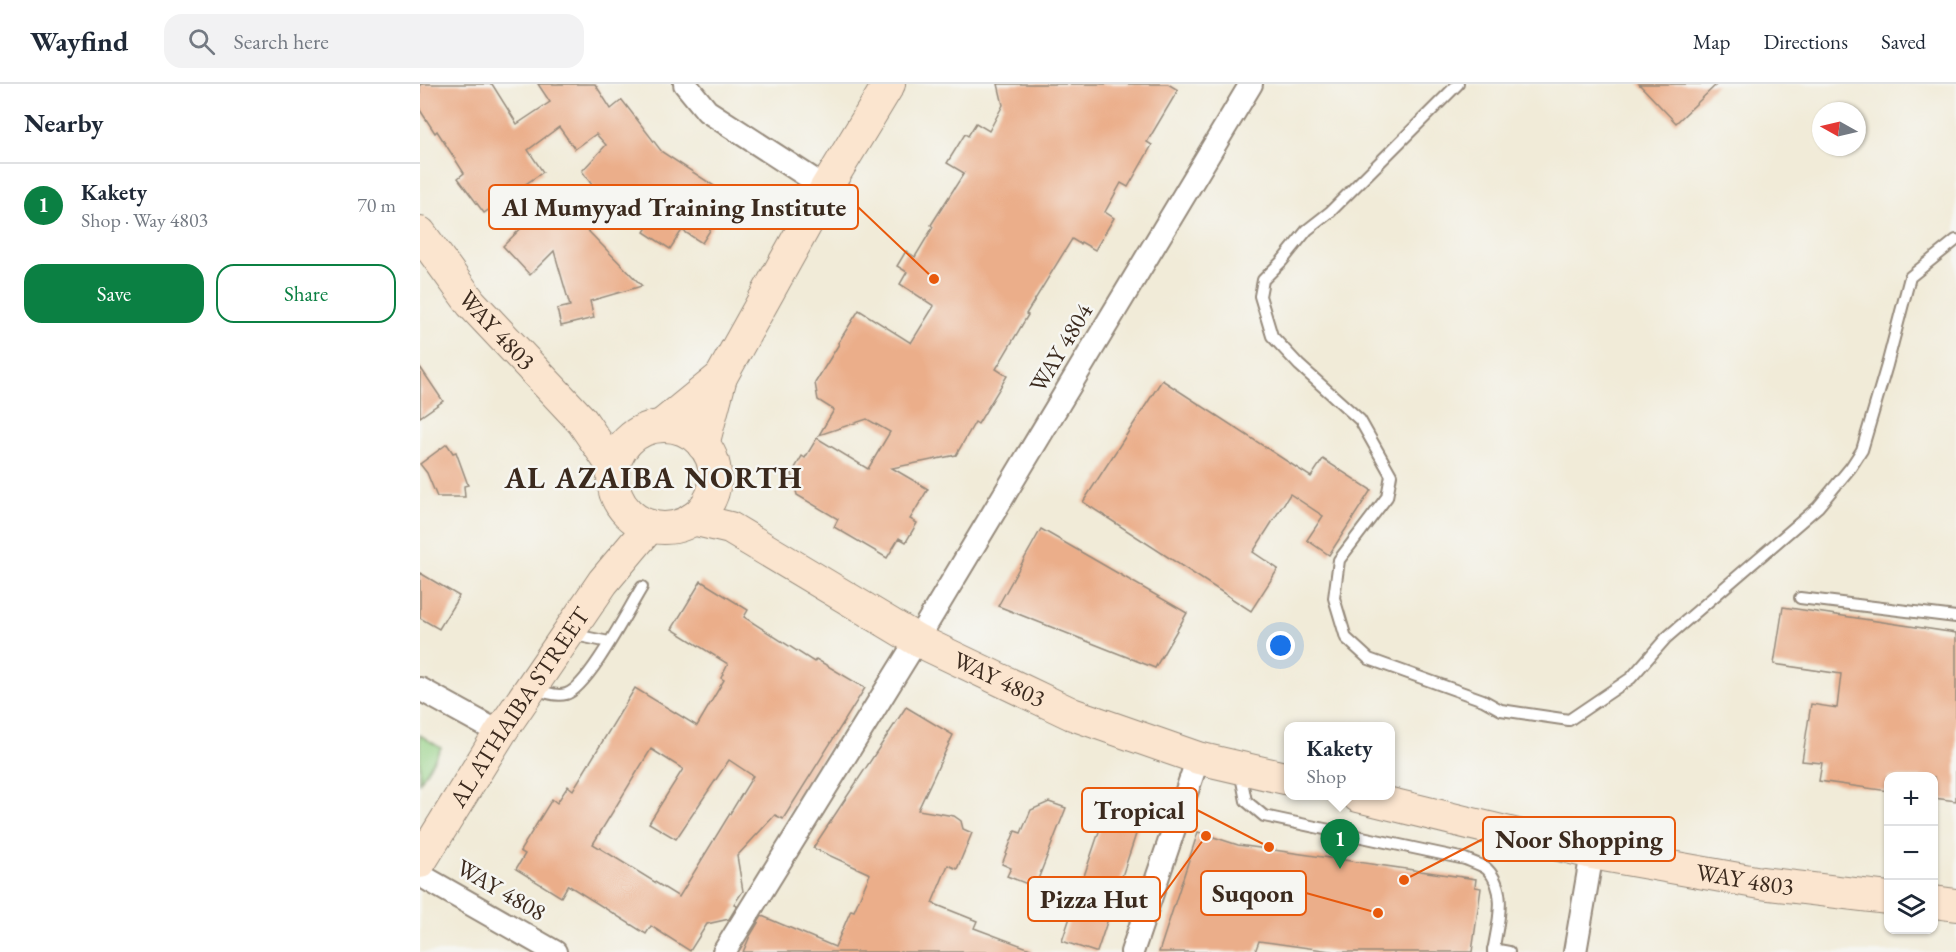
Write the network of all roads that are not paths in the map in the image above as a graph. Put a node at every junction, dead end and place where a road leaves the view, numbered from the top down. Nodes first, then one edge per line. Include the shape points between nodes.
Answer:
1 (685, 84) edge
2 (889, 84) edge
3 (1251, 84) edge
4 (1458, 84) edge
5 (826, 188) junction
6 (420, 233) edge
7 (1956, 240) edge
8 (721, 377) junction
9 (582, 421) junction
10 (647, 431) junction
11 (704, 445) junction
12 (614, 468) junction
13 (620, 503) junction
14 (701, 508) junction
15 (650, 526) junction
16 (603, 582) junction
17 (642, 587) dead end
18 (1800, 598) dead end
19 (1956, 617) edge
20 (567, 634) junction
21 (917, 640) junction
22 (609, 642) junction
23 (531, 687) junction
24 (420, 689) edge
25 (500, 733) junction
26 (1198, 758) junction
27 (1240, 768) junction
28 (1284, 778) edge
29 (1378, 800) edge
30 (1592, 853) junction
31 (420, 862) edge
32 (420, 874) edge
33 (1884, 897) edge
34 (1938, 903) edge
35 (1956, 905) edge
36 (1493, 951) edge
37 (555, 952) edge
38 (724, 952) edge
39 (1132, 952) edge
40 (1509, 952) edge
41 (1575, 952) edge

1 - 5 street via 707,111
2 - 5 street
3 - 21 street, WAY 4804
4 - 7 lane via 1330,212 1306,230 1263,280 1260,296 1272,336 1360,420 1391,475 1387,497 1339,560 1334,598 1346,638 1369,659 1501,710 1569,720 1631,678 1666,638 1818,507 1862,450 1910,277
5 - 8 street
6 - 9 street, WAY 4803 via 471,303
8 - 10 street
8 - 11 street
9 - 10 street
9 - 12 street, WAY 4803
10 - 11 street via 685,430
10 - 12 street via 618,456
11 - 14 street via 711,456 714,484
12 - 13 street via 613,480
13 - 15 street via 633,517
13 - 16 street, AL ATHAIBA STREET
14 - 15 street via 678,526
14 - 21 street, WAY 4803
15 - 16 street, AL ATHAIBA STREET
16 - 20 street, AL ATHAIBA STREET
17 - 22 lane
18 - 19 lane
20 - 22 lane
20 - 23 street, AL ATHAIBA STREET
21 - 26 street, WAY 4803 via 1072,714
21 - 38 street, WAY 4804
22 - 23 lane via 574,691 565,695
23 - 25 street, AL ATHAIBA STREET
24 - 25 street
25 - 31 street, AL ATHAIBA STREET
26 - 27 street, WAY 4803
26 - 39 street
27 - 28 street, WAY 4803
27 - 36 lane via 1246,801 1264,816 1465,859 1486,869 1495,882 1501,909
29 - 30 street, WAY 4803
30 - 33 street, WAY 4803 via 1761,883
30 - 41 street
32 - 37 street, WAY 4808
34 - 35 street
36 - 40 lane

